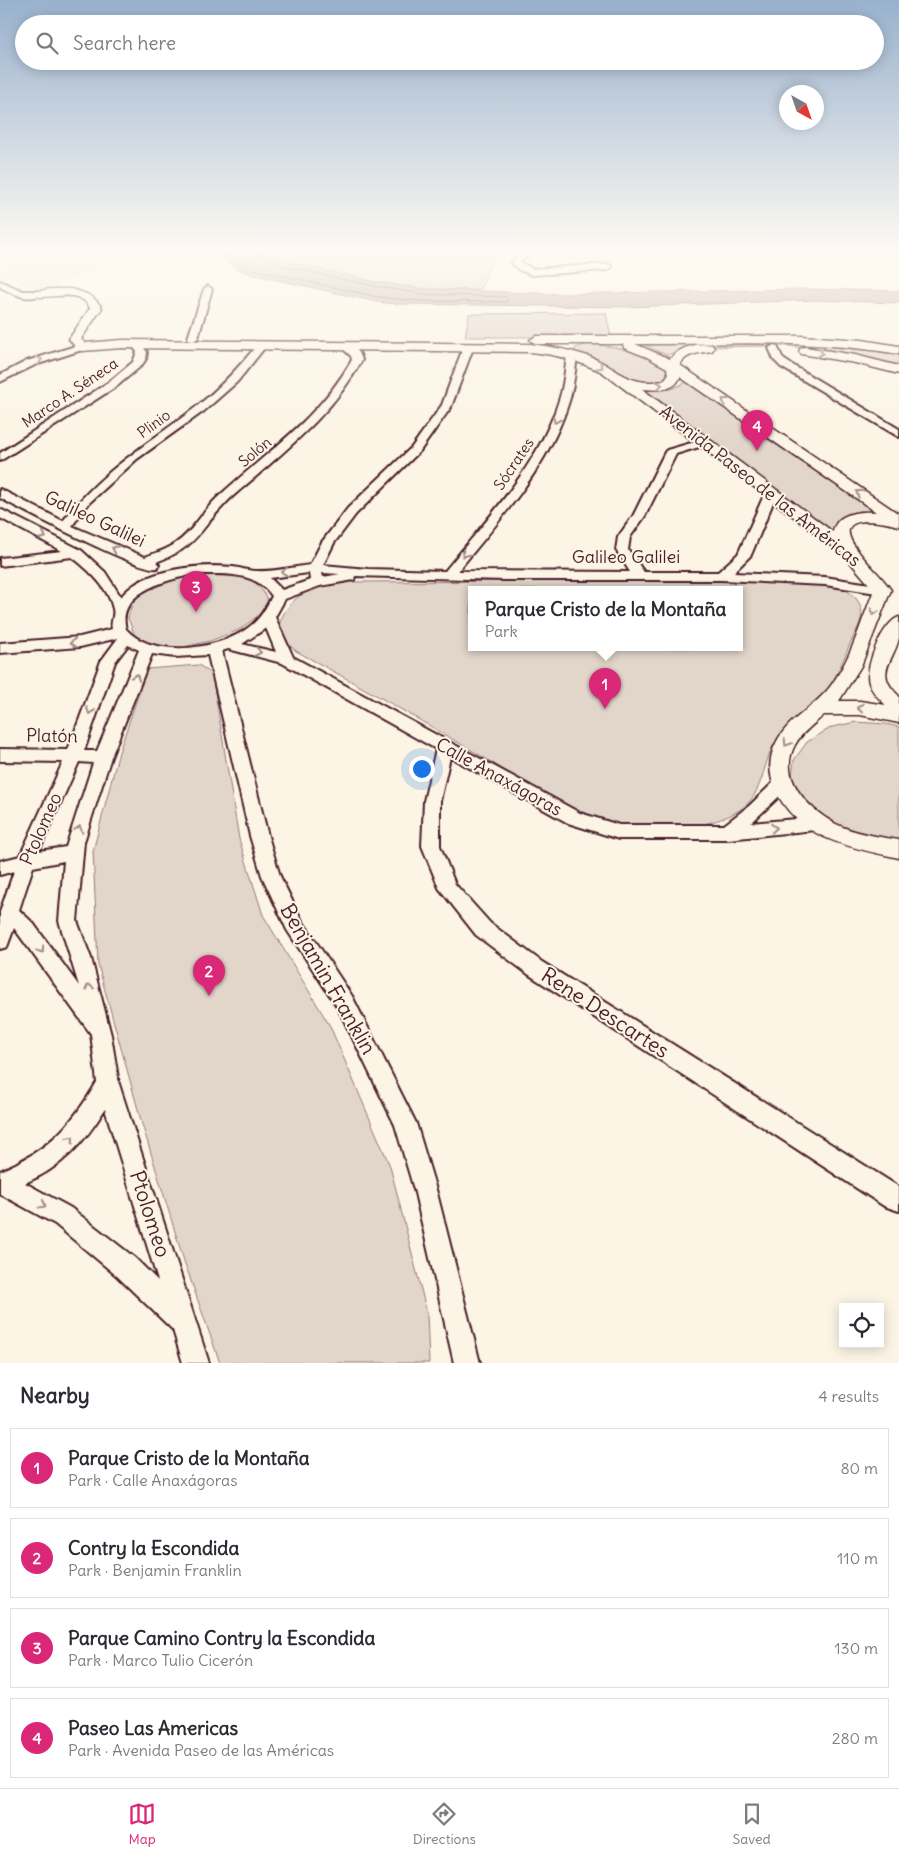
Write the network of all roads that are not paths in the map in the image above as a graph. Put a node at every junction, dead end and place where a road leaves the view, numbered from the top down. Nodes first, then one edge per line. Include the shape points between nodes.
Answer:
1 (94, 313) edge
2 (201, 313) edge
3 (193, 338) junction
4 (586, 340) junction
5 (616, 340) junction
6 (78, 343) junction
7 (137, 345) junction
8 (261, 346) junction
9 (345, 346) junction
10 (468, 348) junction
11 (774, 348) junction
12 (899, 350) edge
13 (572, 356) junction
14 (674, 366) junction
15 (0, 368) edge
16 (899, 370) edge
17 (0, 379) edge
18 (627, 384) junction
19 (899, 434) edge
20 (705, 442) junction
21 (0, 458) edge
22 (0, 493) edge
23 (771, 493) junction
24 (0, 513) edge
25 (899, 521) edge
26 (65, 527) junction
27 (850, 552) junction
28 (76, 553) junction
29 (0, 562) edge
30 (143, 562) junction
31 (315, 568) junction
32 (178, 572) junction
33 (368, 573) junction
34 (449, 574) junction
35 (260, 575) junction
36 (639, 575) junction
37 (720, 576) junction
38 (317, 582) junction
39 (891, 593) edge
40 (279, 596) junction
41 (120, 609) junction
42 (268, 617) junction
43 (899, 623) edge
44 (123, 634) junction
45 (222, 647) junction
46 (0, 648) edge
47 (147, 648) junction
48 (288, 660) junction
49 (899, 707) edge
50 (821, 709) junction
51 (899, 716) edge
52 (444, 747) junction
53 (0, 755) edge
54 (74, 756) junction
55 (103, 757) junction
56 (782, 784) junction
57 (819, 824) junction
58 (728, 832) junction
59 (898, 850) edge
60 (74, 852) junction
61 (26, 860) junction
62 (0, 868) edge
63 (10, 912) junction
64 (0, 941) edge
65 (101, 1035) junction
66 (108, 1084) junction
67 (0, 1182) edge
68 (899, 1199) edge
69 (184, 1323) junction
70 (196, 1363) edge
71 (466, 1363) edge

1 - 6 street
2 - 3 street
3 - 4 street
3 - 6 street
4 - 5 street
4 - 13 street via 574,346
5 - 12 street via 832,341
5 - 14 street
6 - 7 street, Avenida Paseo de las Américas
6 - 15 street via 29,353
17 -> 6 street
7 - 8 street, Avenida Paseo de las Américas
7 - 21 street, Marco A. Séneca via 142,352 141,359 113,384
8 - 9 street, Avenida Paseo de las Américas
8 - 26 street, Plinio via 220,392 133,457 85,500
9 - 10 street, Avenida Paseo de las Américas
9 - 30 street, Solón via 357,360 344,383 319,414 220,502 181,546
10 - 13 street, Avenida Paseo de las Américas via 530,348
10 - 31 street via 447,405 416,449 352,511 328,542
11 - 14 street via 694,349 677,358
11 -> 16 street via 846,357
11 - 19 street via 785,365
13 -> 18 street, Avenida Paseo de las Américas via 596,364
13 -> 34 street, Sócrates via 564,401 545,446
18 -> 14 street via 667,384 676,375
25 -> 14 street
18 - 20 street, Avenida Paseo de las Américas
20 - 23 street, Avenida Paseo de las Américas
20 - 36 street via 678,449 668,456 624,537 622,550
22 - 26 street, Galileo Galilei
23 - 27 street, Avenida Paseo de las Américas
23 - 37 street via 744,555
24 -> 28 street, Galileo Galilei
25 - 27 street via 855,516 845,522 840,528 840,535
30 -> 26 street, Galileo Galilei
27 - 39 street, Avenida Paseo de las Américas
28 - 29 street
28 - 41 street, Galileo Galilei via 101,574 114,592
30 - 32 street, Galileo Galilei
31 - 33 street, Galileo Galilei
31 -> 35 street, Galileo Galilei
31 - 38 street
32 - 35 street, Galileo Galilei via 198,570
32 - 41 street via 138,589
33 - 34 street, Galileo Galilei
33 - 38 street, Galileo Galilei
34 - 36 street, Galileo Galilei
35 - 40 street
36 - 37 street, Galileo Galilei
37 - 39 street, Galileo Galilei via 806,579 855,584
38 - 40 street, Galileo Galilei
39 -> 50 street via 837,691
40 - 42 street
41 - 44 street via 118,626
42 - 45 street via 248,635
42 - 48 street
43 - 49 street via 878,665 877,680
44 -> 46 street via 80,642
44 - 47 street
44 -> 54 street, Ptolomeo via 108,662
45 - 47 street via 195,653
45 -> 48 street, Calle Anaxágoras
45 - 71 street, Benjamin Franklin via 259,836 271,876 294,924 345,1002 405,1123 426,1193
55 -> 47 street, Ptolomeo
48 - 52 street, Calle Anaxágoras
51 -> 50 street via 868,708
50 -> 56 street via 790,738 782,751
52 - 58 street, Calle Anaxágoras via 574,818 619,832
52 - 68 street, Rene Descartes via 432,801 431,846 448,888 483,929 543,973 892,1198
53 - 54 street, Platón
54 - 55 street, Platón
54 - 61 street, Ptolomeo
60 -> 55 street, Ptolomeo
56 - 57 street via 791,799
56 - 58 street via 755,812
58 -> 57 street, Calle Anaxágoras
57 - 59 street via 831,831
60 - 61 street
65 -> 60 street, Ptolomeo via 82,958 68,920
61 - 62 street
61 - 63 street, Ptolomeo
63 - 64 street
63 -> 65 street, Ptolomeo via 31,935
65 - 66 street, Ptolomeo
67 -> 66 street via 42,1164 68,1144 89,1119
66 - 69 street, Ptolomeo
67 -> 69 street via 63,1216 126,1267
69 - 70 street, Ptolomeo

